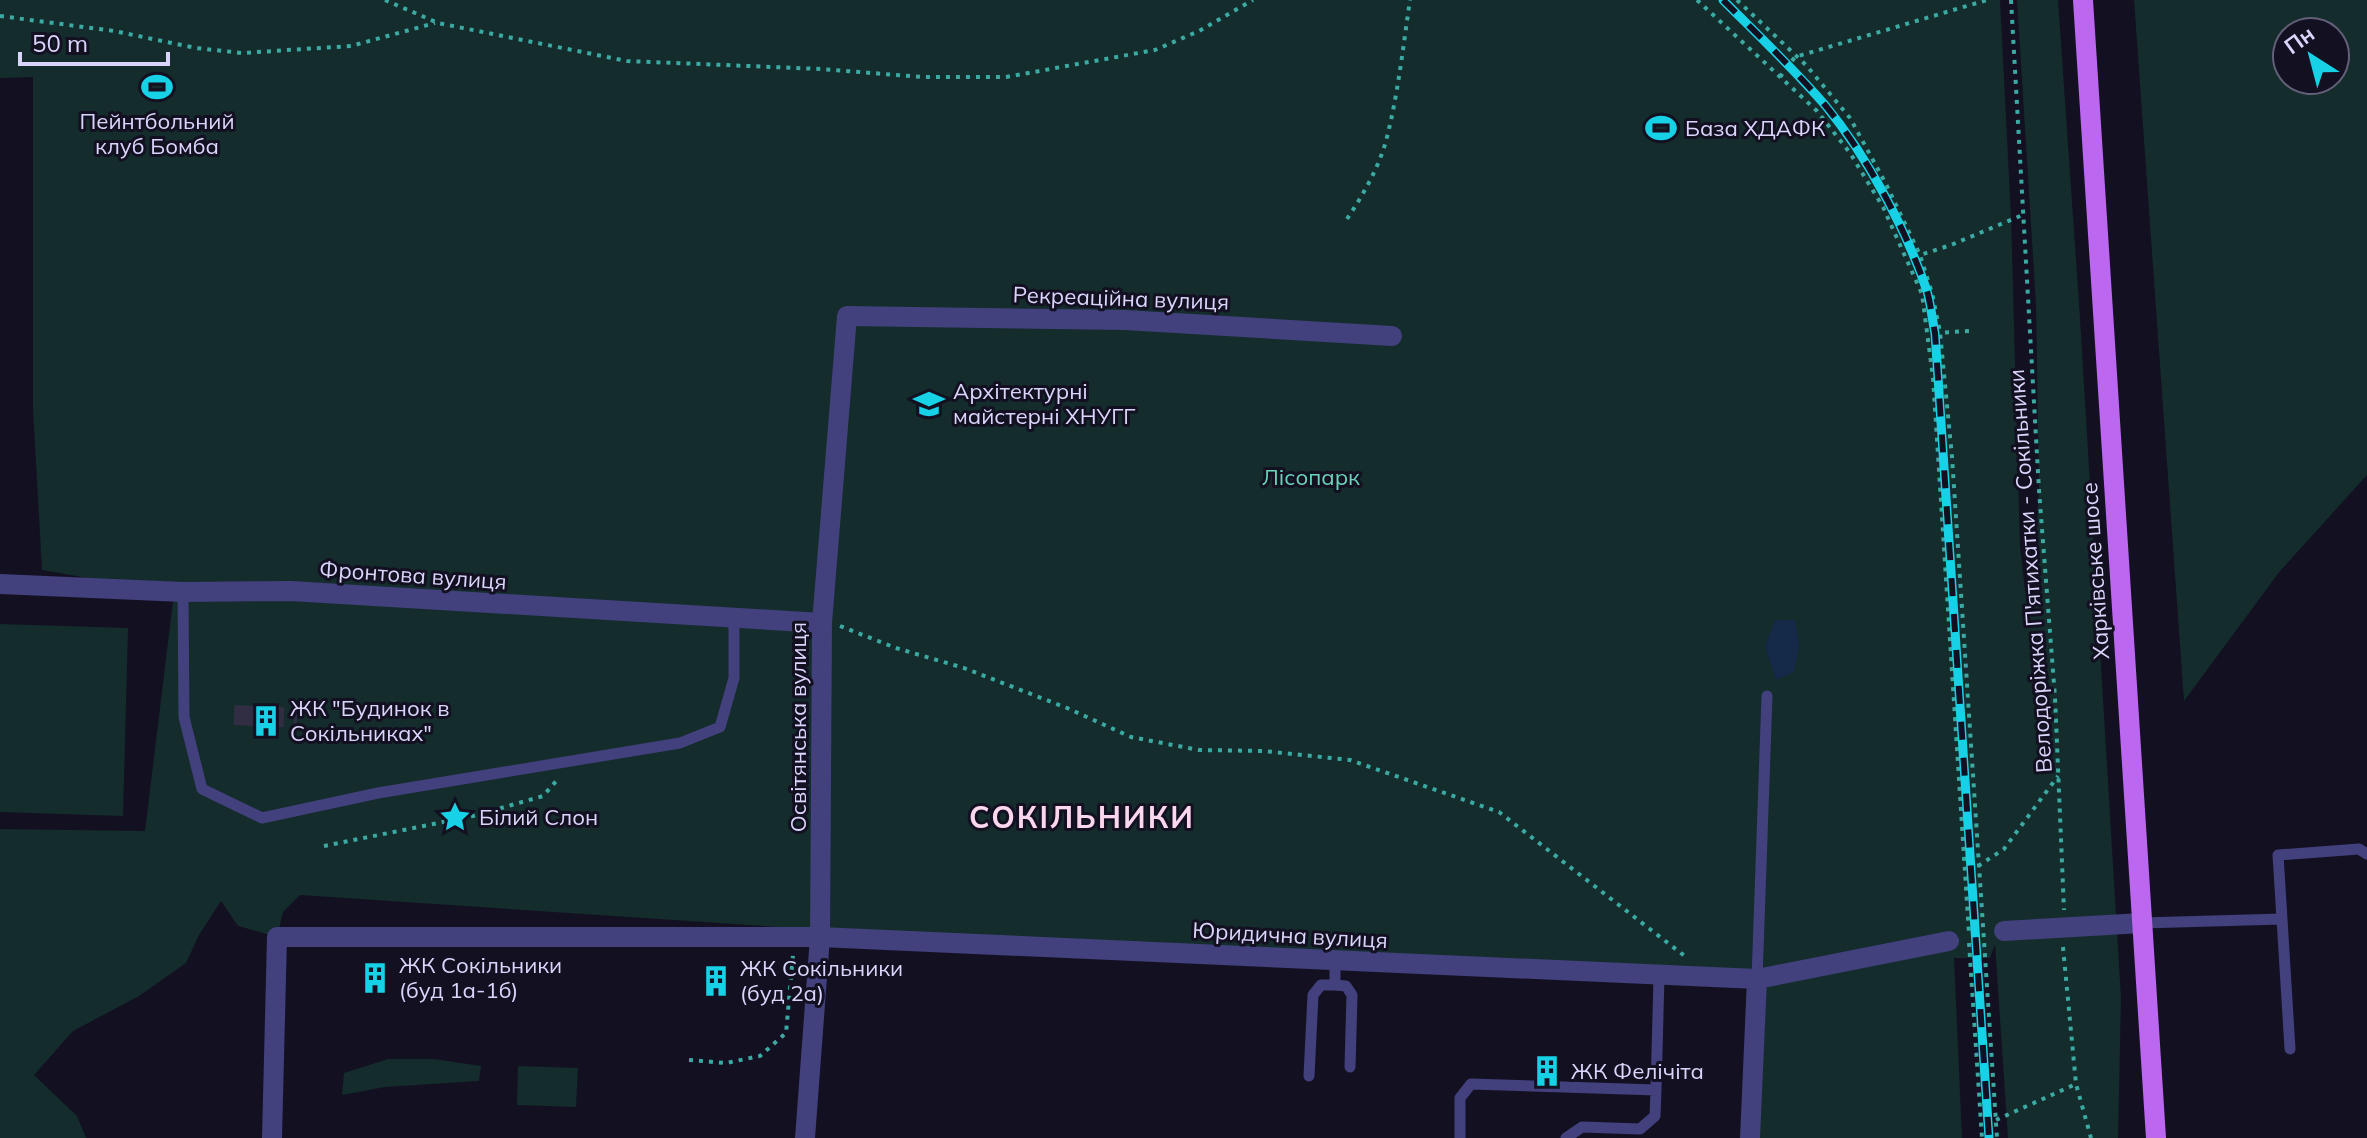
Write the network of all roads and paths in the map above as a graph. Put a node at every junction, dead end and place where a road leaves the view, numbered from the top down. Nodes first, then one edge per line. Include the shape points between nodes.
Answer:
1 (385, 0) edge
2 (1253, 0) edge
3 (1410, 0) edge
4 (1697, 0) edge
5 (1737, 0) edge
6 (1987, 0) edge
7 (2011, 0) edge
8 (2083, 0) edge
9 (0, 16) edge
10 (438, 23) junction
11 (1795, 57) junction
12 (1780, 77) junction
13 (2025, 214) junction
14 (1347, 219) dead end
15 (1916, 258) junction
16 (847, 316) joint
17 (1969, 331) dead end
18 (1938, 333) junction
19 (1392, 336) dead end
20 (0, 584) edge
21 (183, 592) junction
22 (734, 619) junction
23 (822, 623) junction
24 (1767, 696) dead end
25 (576, 760) junction
26 (2060, 774) junction
27 (324, 846) dead end
28 (2367, 854) edge
29 (1978, 866) junction
30 (2282, 919) junction
31 (2142, 923) junction
32 (2062, 927) junction
33 (2004, 931) dead end
34 (820, 937) junction
35 (794, 939) junction
36 (1949, 941) dead end
37 (1335, 961) junction
38 (1694, 966) dead end
39 (1659, 976) junction
40 (1757, 979) junction
41 (1335, 985) junction
42 (2290, 1049) dead end
43 (689, 1060) dead end
44 (1350, 1067) dead end
45 (1309, 1076) dead end
46 (2076, 1084) junction
47 (1656, 1090) junction
48 (1996, 1120) junction
49 (272, 1138) edge
50 (805, 1138) edge
51 (1460, 1138) edge
52 (1566, 1138) edge
53 (1750, 1138) edge
54 (1982, 1138) edge
55 (1997, 1138) edge
56 (2091, 1138) edge
57 (2156, 1138) edge

1 - 10 path
2 - 10 path via 1155,50 1006,77 627,61
3 - 14 path via 1385,143
4 - 12 path
5 - 11 path
6 - 11 path
7 - 13 path, Велодоріжка П'ятихатки - Сокільники
8 - 31 main road, Харківське шосе
9 - 10 path via 242,53 351,46
11 - 12 path
11 - 15 path via 1850,118 1886,184
12 - 15 path via 1817,111 1850,153
13 - 15 path
13 - 26 path, Велодоріжка П'ятихатки - Сокільники
15 - 18 path via 1932,293
15 - 54 path via 1933,378
16 - 19 street, Рекреаційна вулиця via 1125,320
16 - 23 street, Освітянська вулиця
17 - 18 path
18 - 29 path via 1952,457
20 - 21 street, Фронтова вулиця
21 - 22 street, Фронтова вулиця via 291,591
21 - 25 lane via 184,717 202,789 262,818
22 - 23 street, Фронтова вулиця
22 - 25 lane via 734,678 720,727 680,743
23 - 34 street, Освітянська вулиця
23 - 38 path via 964,668 1131,737 1199,750 1350,760 1499,812
24 - 40 lane
25 - 27 path via 543,796
26 - 29 path via 2004,849
26 - 32 path, Велодоріжка П'ятихатки - Сокільники
28 - 30 lane via 2359,849 2278,855
29 - 48 path
30 - 31 lane
30 - 42 lane
31 - 32 street
31 - 57 main road, Харківське шосе
32 - 33 street
32 - 46 path, Велодоріжка П'ятихатки - Сокільники
34 - 35 street, Юридична вулиця
34 - 37 street, Юридична вулиця
34 - 50 street, Освітянська вулиця
35 - 43 path via 786,1033 760,1056 726,1063
35 - 49 street, Юридична вулиця via 277,937
36 - 40 street, Юридична вулиця
37 - 39 street, Юридична вулиця
37 - 41 lane
39 - 40 street, Юридична вулиця
39 - 47 lane
40 - 53 street
41 - 44 lane via 1346,986 1352,995
41 - 45 lane via 1321,985 1313,995
46 - 48 path
46 - 56 path, Велодоріжка П'ятихатки - Сокільники
47 - 51 lane via 1471,1084 1460,1098
47 - 52 lane via 1655,1116 1640,1129 1582,1127
48 - 55 path

